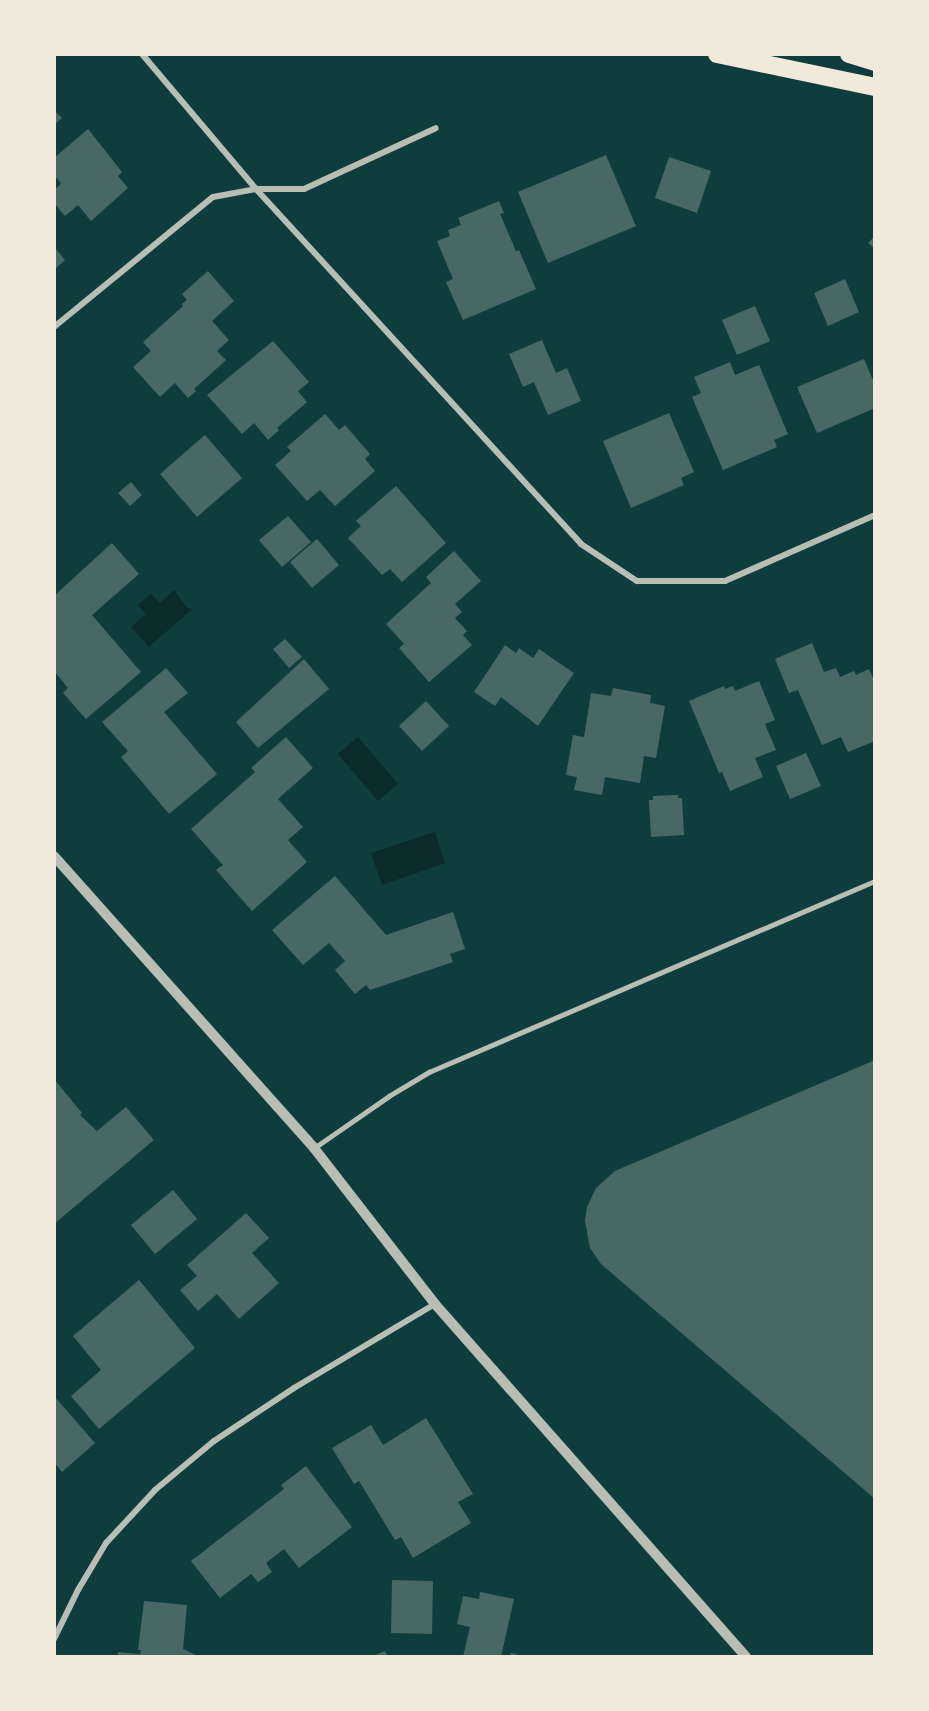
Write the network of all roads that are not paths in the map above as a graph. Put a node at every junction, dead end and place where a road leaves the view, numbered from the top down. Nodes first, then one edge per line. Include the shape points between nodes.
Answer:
1 (142, 54) edge
2 (717, 54) edge
3 (849, 54) edge
4 (875, 62) edge
5 (875, 87) edge
6 (436, 128) dead end
7 (256, 189) junction
8 (54, 327) edge
9 (875, 515) edge
10 (54, 856) edge
11 (875, 881) edge
12 (314, 1148) junction
13 (435, 1304) junction
14 (54, 1639) edge
15 (746, 1657) edge

1 - 7 street
2 - 5 highway
3 - 4 highway
6 - 7 street via 304,189
7 - 8 street via 213,197
7 - 9 street via 581,544 637,580 725,581
10 - 12 street
11 - 12 lane via 429,1072
12 - 13 street
13 - 14 street via 214,1441 155,1490 106,1543
13 - 15 street

